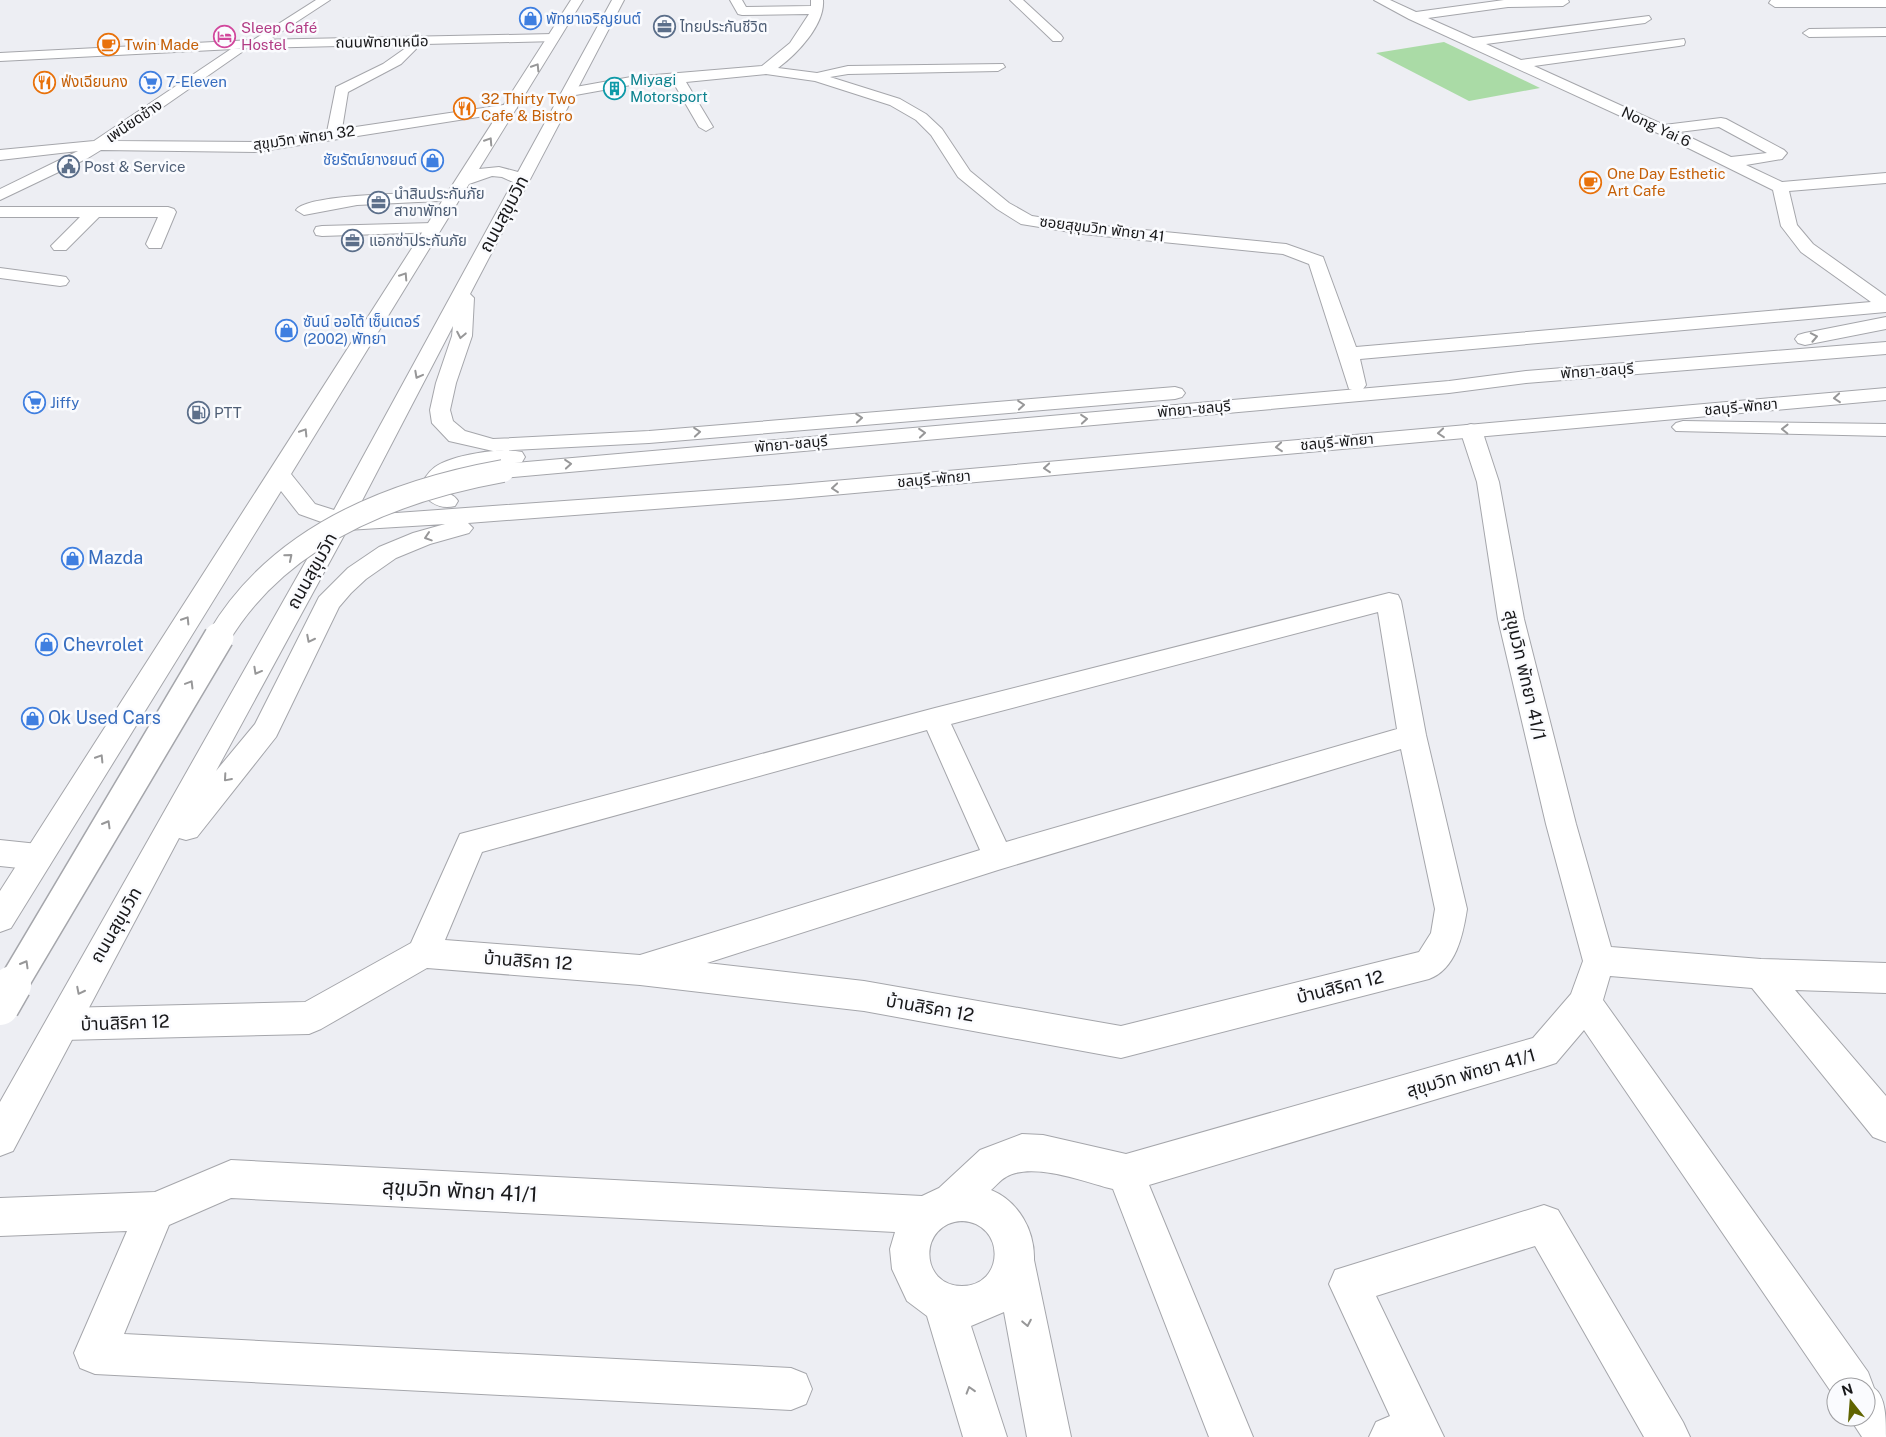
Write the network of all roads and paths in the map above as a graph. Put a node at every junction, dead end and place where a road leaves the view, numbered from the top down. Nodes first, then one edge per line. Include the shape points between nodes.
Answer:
1 (324, 0) edge
2 (577, 0) edge
3 (618, 0) edge
4 (736, 0) edge
5 (1016, 0) edge
6 (1381, 0) edge
7 (1386, 0) edge
8 (1564, 2) dead end
9 (1772, 2) edge
10 (1886, 3) edge
11 (817, 5) edge
12 (1794, 13) dead end
13 (1413, 16) junction
14 (1646, 19) dead end
15 (1886, 32) edge
16 (1809, 33) dead end
17 (1058, 38) dead end
18 (551, 42) junction
19 (596, 42) junction
20 (1473, 42) junction
21 (1679, 42) dead end
22 (253, 44) junction
23 (410, 49) junction
24 (236, 52) junction
25 (0, 57) edge
26 (1520, 64) junction
27 (0, 65) edge
28 (998, 67) dead end
29 (766, 70) junction
30 (677, 77) junction
31 (817, 77) junction
32 (570, 92) junction
33 (510, 108) junction
34 (706, 127) dead end
35 (1662, 130) junction
36 (334, 133) junction
37 (97, 145) junction
38 (0, 155) edge
39 (1732, 162) junction
40 (1886, 178) edge
41 (522, 181) junction
42 (1780, 187) junction
43 (457, 189) junction
44 (0, 195) edge
45 (304, 210) dead end
46 (0, 212) edge
47 (94, 213) junction
48 (433, 228) junction
49 (322, 232) dead end
50 (154, 244) dead end
51 (60, 246) dead end
52 (0, 273) edge
53 (60, 281) dead end
54 (466, 286) junction
55 (1886, 305) edge
56 (1886, 323) edge
57 (1886, 348) edge
58 (1349, 354) junction
59 (1681, 364) junction
60 (1526, 376) junction
61 (1356, 385) junction
62 (1886, 394) edge
63 (1541, 424) junction
64 (1471, 430) junction
65 (1886, 430) edge
66 (649, 437) junction
67 (278, 473) junction
68 (788, 492) junction
69 (340, 521) junction
70 (934, 718) junction
71 (1412, 735) junction
72 (0, 853) edge
73 (38, 857) junction
74 (998, 857) junction
75 (128, 906) junction
76 (0, 918) edge
77 (423, 954) junction
78 (1599, 961) junction
79 (640, 970) junction
80 (1761, 974) junction
81 (1886, 978) edge
82 (1585, 1004) junction
83 (0, 1006) edge
84 (63, 1024) junction
85 (1886, 1124) edge
86 (0, 1138) edge
87 (1126, 1173) junction
88 (940, 1208) junction
89 (155, 1211) junction
90 (0, 1217) edge
91 (1014, 1258) junction
92 (944, 1305) junction
93 (1845, 1377) edge
94 (791, 1389) dead end
95 (1876, 1420) edge
96 (1410, 1434) edge
97 (1886, 1435) edge
98 (985, 1437) edge
99 (1049, 1437) edge
100 (1231, 1437) edge
101 (1668, 1437) edge

1 - 22 main road
2 - 18 main road
3 - 19 main road, ถนนสุขุมวิท
4 - 11 main road via 742,11
5 - 17 main road
6 - 7 main road
6 - 13 main road, Nong Yai 6
8 - 13 main road via 1508,3
9 - 10 main road
9 - 12 main road
11 - 29 main road via 797,42 786,56
13 - 20 main road, Nong Yai 6
14 - 20 main road
15 - 16 main road
18 - 19 main road
18 - 22 main road, ถนนพัทยาเหนือ
18 - 23 main road, ถนนพัทยาเหนือ
33 -> 18 main road
19 - 32 main road, ถนนสุขุมวิท
20 - 26 main road, Nong Yai 6
21 - 26 main road
22 - 25 main road, ถนนพัทยาเหนือ
23 - 24 main road, ถนนพัทยาเหนือ
23 - 36 main road via 405,57 341,90
24 - 27 main road, ถนนพัทยาเหนือ
24 - 37 main road, เพนียดช้าง
26 - 35 main road, Nong Yai 6
28 - 31 main road via 848,70 826,72
29 - 30 main road, ซอยสุขุมวิท พัทยา 41
29 - 31 main road, ซอยสุขุมวิท พัทยา 41
30 - 32 main road, ซอยสุขุมวิท พัทยา 41
30 - 34 main road
31 - 58 main road, ซอยสุขุมวิท พัทยา 41 via 894,102 920,117 938,132 964,174 1002,206 1027,220 1286,250 1317,261
32 - 41 main road, ถนนสุขุมวิท
33 - 36 main road, สุขุมวิท พัทยา 32
43 -> 33 main road
35 - 39 main road, Nong Yai 6
35 - 39 main road via 1721,122 1779,152 1777,156
36 - 37 main road, สุขุมวิท พัทยา 32 via 256,146
37 - 38 main road, สุขุมวิท พัทยา 32
37 - 44 main road, เพนียดช้าง
39 - 42 main road, Nong Yai 6
40 - 42 main road
41 - 43 main road via 510,173 489,171 476,174
41 - 54 main road, ถนนสุขุมวิท
42 - 55 main road via 1789,226 1807,248
43 - 45 main road via 357,200
43 - 48 main road
46 - 47 main road
47 - 50 main road via 168,212
47 - 51 main road
48 - 49 main road
67 -> 48 main road
52 - 53 main road
54 -> 66 main road via 462,336 440,410 443,423 457,436 494,446
54 -> 69 main road, ถนนสุขุมวิท
55 - 58 main road
59 -> 56 main road
57 - 59 main road, พัทยา-ชลบุรี
58 - 61 main road
59 - 60 main road, พัทยา-ชลบุรี
60 - 61 main road
83 -> 60 main road, พัทยา-ชลบุรี, bridge via 245,597 292,554 352,515 447,480 502,470 1448,387
66 -> 61 main road via 1146,394
62 -> 63 main road, ชลบุรี-พัทยา
63 - 64 main road, ชลบุรี-พัทยา
65 -> 63 main road
64 -> 68 main road, ชลบุรี-พัทยา
64 - 78 main road, สุขุมวิท พัทยา 41/1 via 1488,482 1517,647
66 - 68 main road via 454,466 440,473 430,489 438,498 451,502 682,491
67 - 69 main road via 307,509
73 -> 67 main road
68 - 69 main road via 351,524
68 -> 75 main road via 467,527 428,536 379,556 361,569 328,603 266,730 201,807
69 -> 75 main road, ถนนสุขุมวิท
70 - 71 main road, บ้านสิริคา 12 via 1389,601
70 - 74 main road
70 - 77 main road via 471,843
71 - 74 main road
71 - 79 main road, บ้านสิริคา 12 via 1451,909 1447,937 1429,964 1121,1042 864,996
72 - 73 main road
73 - 76 main road
74 - 79 main road
75 -> 84 main road, ถนนสุขุมวิท
77 - 79 main road, บ้านสิริคา 12
77 - 84 main road, บ้านสิริคา 12 via 309,1018
78 - 80 main road
78 - 82 main road, สุขุมวิท พัทยา 41/1
80 - 81 main road
80 - 85 main road
82 - 87 main road, สุขุมวิท พัทยา 41/1 via 1544,1051
82 - 93 main road
84 - 86 main road, ถนนสุขุมวิท
87 - 88 main road, สุขุมวิท พัทยา 41/1 via 1044,1153 1022,1152 993,1163
87 - 100 main road
88 - 89 main road, สุขุมวิท พัทยา 41/1 via 231,1179
88 - 91 main road via 968,1200 983,1204 1006,1226
88 - 92 main road via 918,1226 912,1240 911,1256 921,1286
89 - 90 main road, สุขุมวิท พัทยา 41/1
89 - 94 main road via 95,1353
91 - 92 main road via 1007,1282 991,1300 968,1308
91 -> 99 main road
98 -> 92 main road
95 - 97 main road
96 - 101 main road via 1349,1284 1544,1224

